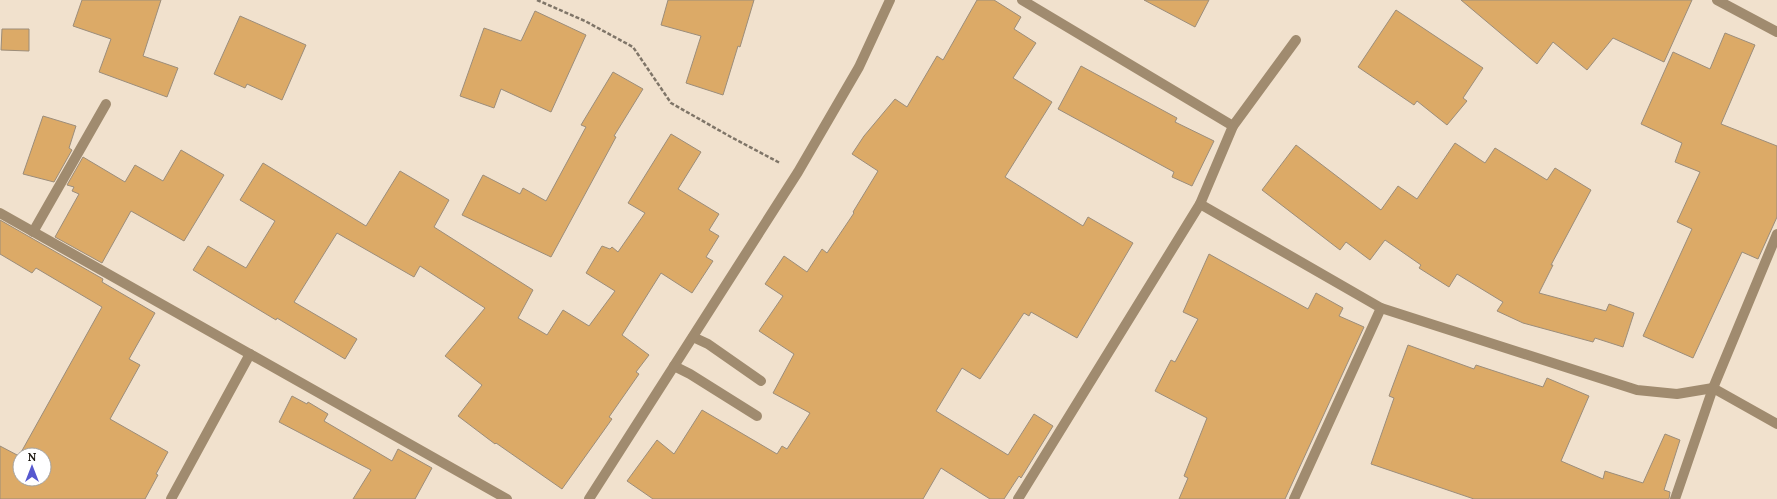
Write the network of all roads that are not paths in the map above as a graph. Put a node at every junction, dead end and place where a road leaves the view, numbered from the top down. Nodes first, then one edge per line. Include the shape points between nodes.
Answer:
1 (890, 0) edge
2 (1022, 0) edge
3 (1717, 0) edge
4 (1777, 32) edge
5 (1296, 40) dead end
6 (106, 104) dead end
7 (1233, 126) junction
8 (1200, 204) junction
9 (0, 213) edge
10 (33, 232) junction
11 (1777, 234) edge
12 (1381, 308) junction
13 (693, 337) junction
14 (250, 354) junction
15 (674, 366) junction
16 (761, 381) dead end
17 (1713, 388) junction
18 (757, 416) dead end
19 (1777, 424) edge
20 (171, 499) edge
21 (507, 499) edge
22 (589, 499) edge
23 (1018, 499) edge
24 (1294, 499) edge
25 (1675, 499) edge

1 - 13 street via 859,67 798,172
2 - 7 street
3 - 4 street
5 - 7 street
6 - 10 street
7 - 8 street
8 - 12 street
8 - 23 street
9 - 10 street
10 - 14 street
11 - 17 street
12 - 17 street via 1637,390 1677,394
12 - 24 street
13 - 15 street
13 - 16 street via 708,344
14 - 20 street
14 - 21 street
15 - 18 street
15 - 22 street
17 - 19 street
17 - 25 street

